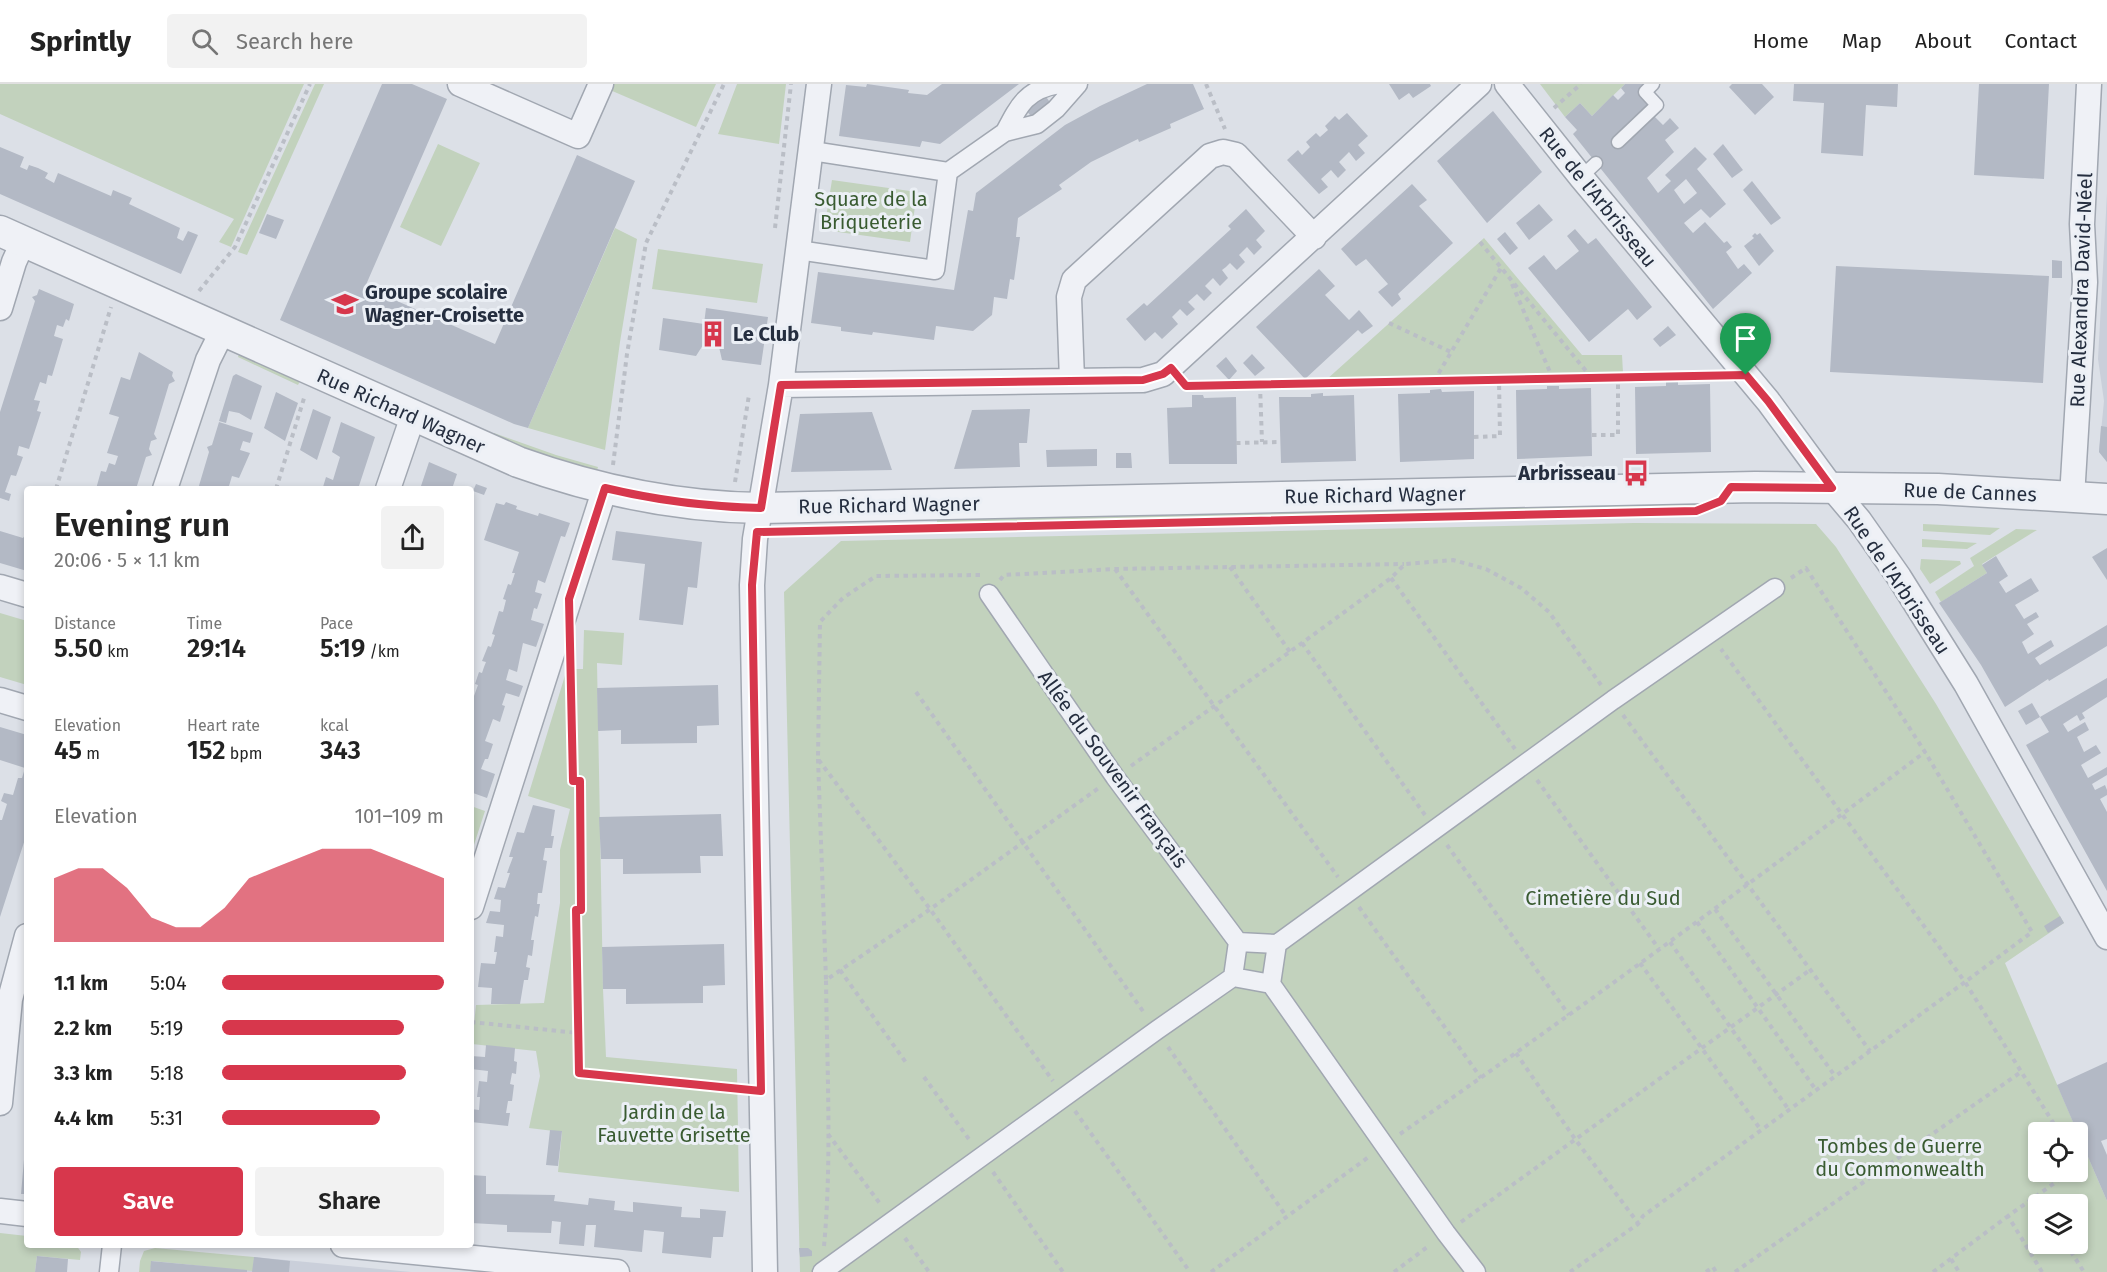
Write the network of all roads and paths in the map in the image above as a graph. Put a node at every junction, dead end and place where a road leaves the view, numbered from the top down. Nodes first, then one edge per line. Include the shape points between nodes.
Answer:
1 (310, 84) edge
2 (459, 84) edge
3 (602, 84) edge
4 (724, 84) edge
5 (791, 84) edge
6 (819, 84) edge
7 (1059, 84) edge
8 (1078, 84) edge
9 (1206, 84) edge
10 (1479, 84) edge
11 (1507, 84) edge
12 (1581, 84) edge
13 (1653, 84) edge
14 (2089, 84) edge
15 (1551, 110) dead end
16 (1005, 132) junction
17 (1618, 142) dead end
18 (812, 151) junction
19 (1236, 155) junction
20 (948, 172) junction
21 (775, 229) dead end
22 (12, 236) edge
23 (1314, 237) junction
24 (1480, 242) dead end
25 (798, 250) junction
26 (1501, 268) junction
27 (1509, 278) junction
28 (0, 308) edge
29 (122, 311) dead end
30 (186, 314) junction
31 (1389, 323) dead end
32 (222, 330) junction
33 (1451, 352) junction
34 (1171, 368) junction
35 (1746, 375) junction
36 (1591, 378) junction
37 (1618, 378) junction
38 (1553, 379) junction
39 (1072, 380) junction
40 (1499, 380) junction
41 (1434, 381) junction
42 (781, 385) junction
43 (1260, 385) junction
44 (296, 388) dead end
45 (749, 395) dead end
46 (413, 416) junction
47 (1592, 435) dead end
48 (1474, 437) dead end
49 (1262, 442) junction
50 (1280, 442) dead end
51 (1236, 443) dead end
52 (611, 471) junction
53 (57, 486) edge
54 (166, 486) edge
55 (277, 486) edge
56 (389, 486) edge
57 (1832, 488) junction
58 (763, 497) junction
59 (2072, 497) junction
60 (2107, 499) edge
61 (1405, 564) junction
62 (1229, 567) junction
63 (1115, 569) junction
64 (981, 575) dead end
65 (992, 575) dead end
66 (1004, 575) junction
67 (1391, 578) junction
68 (0, 587) edge
69 (1775, 588) joint
70 (24, 594) edge
71 (989, 594) joint
72 (1710, 633) junction
73 (1290, 652) junction
74 (571, 667) dead end
75 (916, 692) dead end
76 (0, 700) edge
77 (1613, 700) junction
78 (24, 707) edge
79 (1214, 707) junction
80 (1925, 752) junction
81 (818, 759) junction
82 (1526, 764) junction
83 (1115, 777) junction
84 (1842, 814) junction
85 (1023, 842) junction
86 (1747, 885) junction
87 (1349, 892) junction
88 (474, 898) edge
89 (930, 909) junction
90 (1715, 909) junction
91 (1697, 922) junction
92 (2107, 937) edge
93 (1238, 942) junction
94 (1670, 942) junction
95 (1277, 944) junction
96 (24, 946) edge
97 (1659, 949) junction
98 (1640, 963) junction
99 (840, 970) junction
100 (1810, 970) junction
101 (1233, 977) junction
102 (14, 979) edge
103 (826, 980) junction
104 (1965, 982) junction
105 (1271, 984) junction
106 (1776, 994) junction
107 (1758, 1008) junction
108 (474, 1023) edge
109 (1731, 1027) junction
110 (1157, 1030) junction
111 (578, 1034) junction
112 (1701, 1048) junction
113 (1870, 1051) junction
114 (1516, 1053) junction
115 (907, 1064) dead end
116 (2020, 1072) junction
117 (1835, 1077) junction
118 (1481, 1078) junction
119 (1816, 1090) junction
120 (761, 1091) junction
121 (0, 1103) edge
122 (1789, 1110) junction
123 (2052, 1122) edge
124 (1761, 1130) junction
125 (827, 1133) junction
126 (1575, 1138) junction
127 (1384, 1145) junction
128 (2056, 1182) edge
129 (2039, 1194) edge
130 (2028, 1201) edge
131 (0, 1211) edge
132 (24, 1214) edge
133 (2007, 1215) junction
134 (1286, 1216) junction
135 (893, 1221) junction
136 (1638, 1224) junction
137 (1446, 1233) junction
138 (112, 1248) edge
139 (412, 1248) edge
140 (435, 1249) edge
141 (2072, 1254) edge
142 (1951, 1258) junction
143 (823, 1264) edge
144 (473, 1265) edge
145 (576, 1270) edge
146 (109, 1272) edge
147 (617, 1272) edge
148 (765, 1272) edge
149 (929, 1272) edge
150 (1210, 1272) edge
151 (1394, 1272) edge
152 (1476, 1272) edge
153 (1570, 1272) edge
154 (1706, 1272) edge
155 (1716, 1272) edge
156 (1735, 1272) edge
157 (1933, 1272) edge
158 (1959, 1272) edge
159 (2041, 1272) edge
160 (2084, 1272) edge

1 - 30 path via 235,248 196,294
2 - 3 street via 578,136
4 - 52 path via 646,243
5 - 21 path
6 - 18 street
7 - 16 street via 1042,87 1020,103
8 - 16 street via 1037,124
9 - 19 path
10 - 23 street
11 - 35 street, Rue de l'Arbrisseau via 1588,170
12 - 15 path
13 - 17 lane via 1645,92 1657,105
14 - 59 street, Rue Alexandra David-Néel via 2082,224 2085,282
16 - 20 street
18 - 20 street
18 - 25 street
19 - 23 street
19 - 39 street via 1223,152 1210,156 1074,280 1069,297
20 - 25 street via 935,270
22 - 28 street via 14,262
22 - 30 street, Rue Richard Wagner
23 - 34 street
24 - 26 path
25 - 42 street
26 - 27 path
26 - 33 path
27 - 36 path
27 - 38 path
29 - 53 path via 111,306
30 - 32 street, Rue Richard Wagner
31 - 33 path
32 - 46 street, Rue Richard Wagner
32 - 54 street via 204,370
33 - 41 path
34 - 39 street via 1143,380
34 - 43 path via 1186,386
35 - 37 path
35 - 57 street, Rue de l'Arbrisseau
36 - 37 path
36 - 38 path
37 - 47 path via 1618,435
38 - 40 path
39 - 42 street
40 - 41 path
40 - 48 path via 1500,436
41 - 43 path
42 - 58 street
43 - 49 path
44 - 55 path via 306,393
45 - 58 path via 735,483
46 - 52 street, Rue Richard Wagner via 518,462 563,477
46 - 56 street
49 - 50 path
49 - 51 path
52 - 58 street, Rue Richard Wagner via 668,500 708,505
52 - 88 street
57 - 58 street, Rue Richard Wagner
57 - 59 street, Rue de Cannes
57 - 92 street, Rue de l'Arbrisseau via 1899,577 1966,684
58 - 120 street via 752,585
59 - 60 street, Rue de Cannes
61 - 62 path
61 - 67 path
61 - 77 path via 1453,560 1486,569 1521,588 1549,612
62 - 63 path
62 - 73 path
63 - 66 path
63 - 79 path
64 - 81 path via 876,576 843,598 820,622
65 - 66 path
66 - 71 path
67 - 73 path
67 - 82 path
68 - 70 street
69 - 72 street
69 - 80 path via 1806,568
71 - 83 street, Allée du Souvenir Français
72 - 77 street
72 - 84 path
73 - 79 path
74 - 111 path via 573,781 580,781
75 - 85 path
76 - 78 street
77 - 82 street
77 - 86 path
79 - 83 path
79 - 87 path
80 - 84 path
80 - 104 path via 2032,932
81 - 89 path
81 - 103 path
82 - 87 street
82 - 97 path
83 - 85 path
83 - 93 street, Allée du Souvenir Français
84 - 86 path
84 - 104 path
85 - 89 path
85 - 110 path
86 - 90 path
86 - 100 path
87 - 95 street
87 - 118 path
89 - 99 path
90 - 91 path
90 - 106 path
91 - 94 path
91 - 107 path
93 - 95 street
93 - 101 street
94 - 97 path
94 - 109 path
95 - 105 street
96 - 102 street
97 - 98 path
98 - 112 path
98 - 114 path
99 - 103 path
99 - 115 path
100 - 106 path
100 - 113 path
101 - 105 street
101 - 110 street
102 - 121 street
103 - 125 path
104 - 113 path
104 - 116 path
105 - 127 street
106 - 107 path
106 - 117 path
107 - 109 path
107 - 119 path
108 - 111 path
109 - 112 path
109 - 122 path
110 - 134 path
110 - 135 street
111 - 120 path via 579,1073
112 - 124 path
112 - 126 path
113 - 117 path
114 - 118 path
114 - 126 path
116 - 123 path
116 - 156 path
117 - 119 path
118 - 127 path
119 - 122 path
120 - 148 street
122 - 124 path
124 - 136 path via 1643,1216
125 - 135 path
125 - 143 path
126 - 136 path
126 - 137 path
127 - 134 path
127 - 137 street
128 - 129 path
130 - 133 path
131 - 132 street
133 - 142 path
133 - 159 path
134 - 150 path
135 - 143 street
135 - 149 path
136 - 153 path
137 - 151 path
137 - 152 street
138 - 146 street
139 - 140 street
140 - 144 street
141 - 160 path
142 - 157 path
142 - 158 path
144 - 145 street
145 - 147 street
154 - 155 path via 1713,1267

